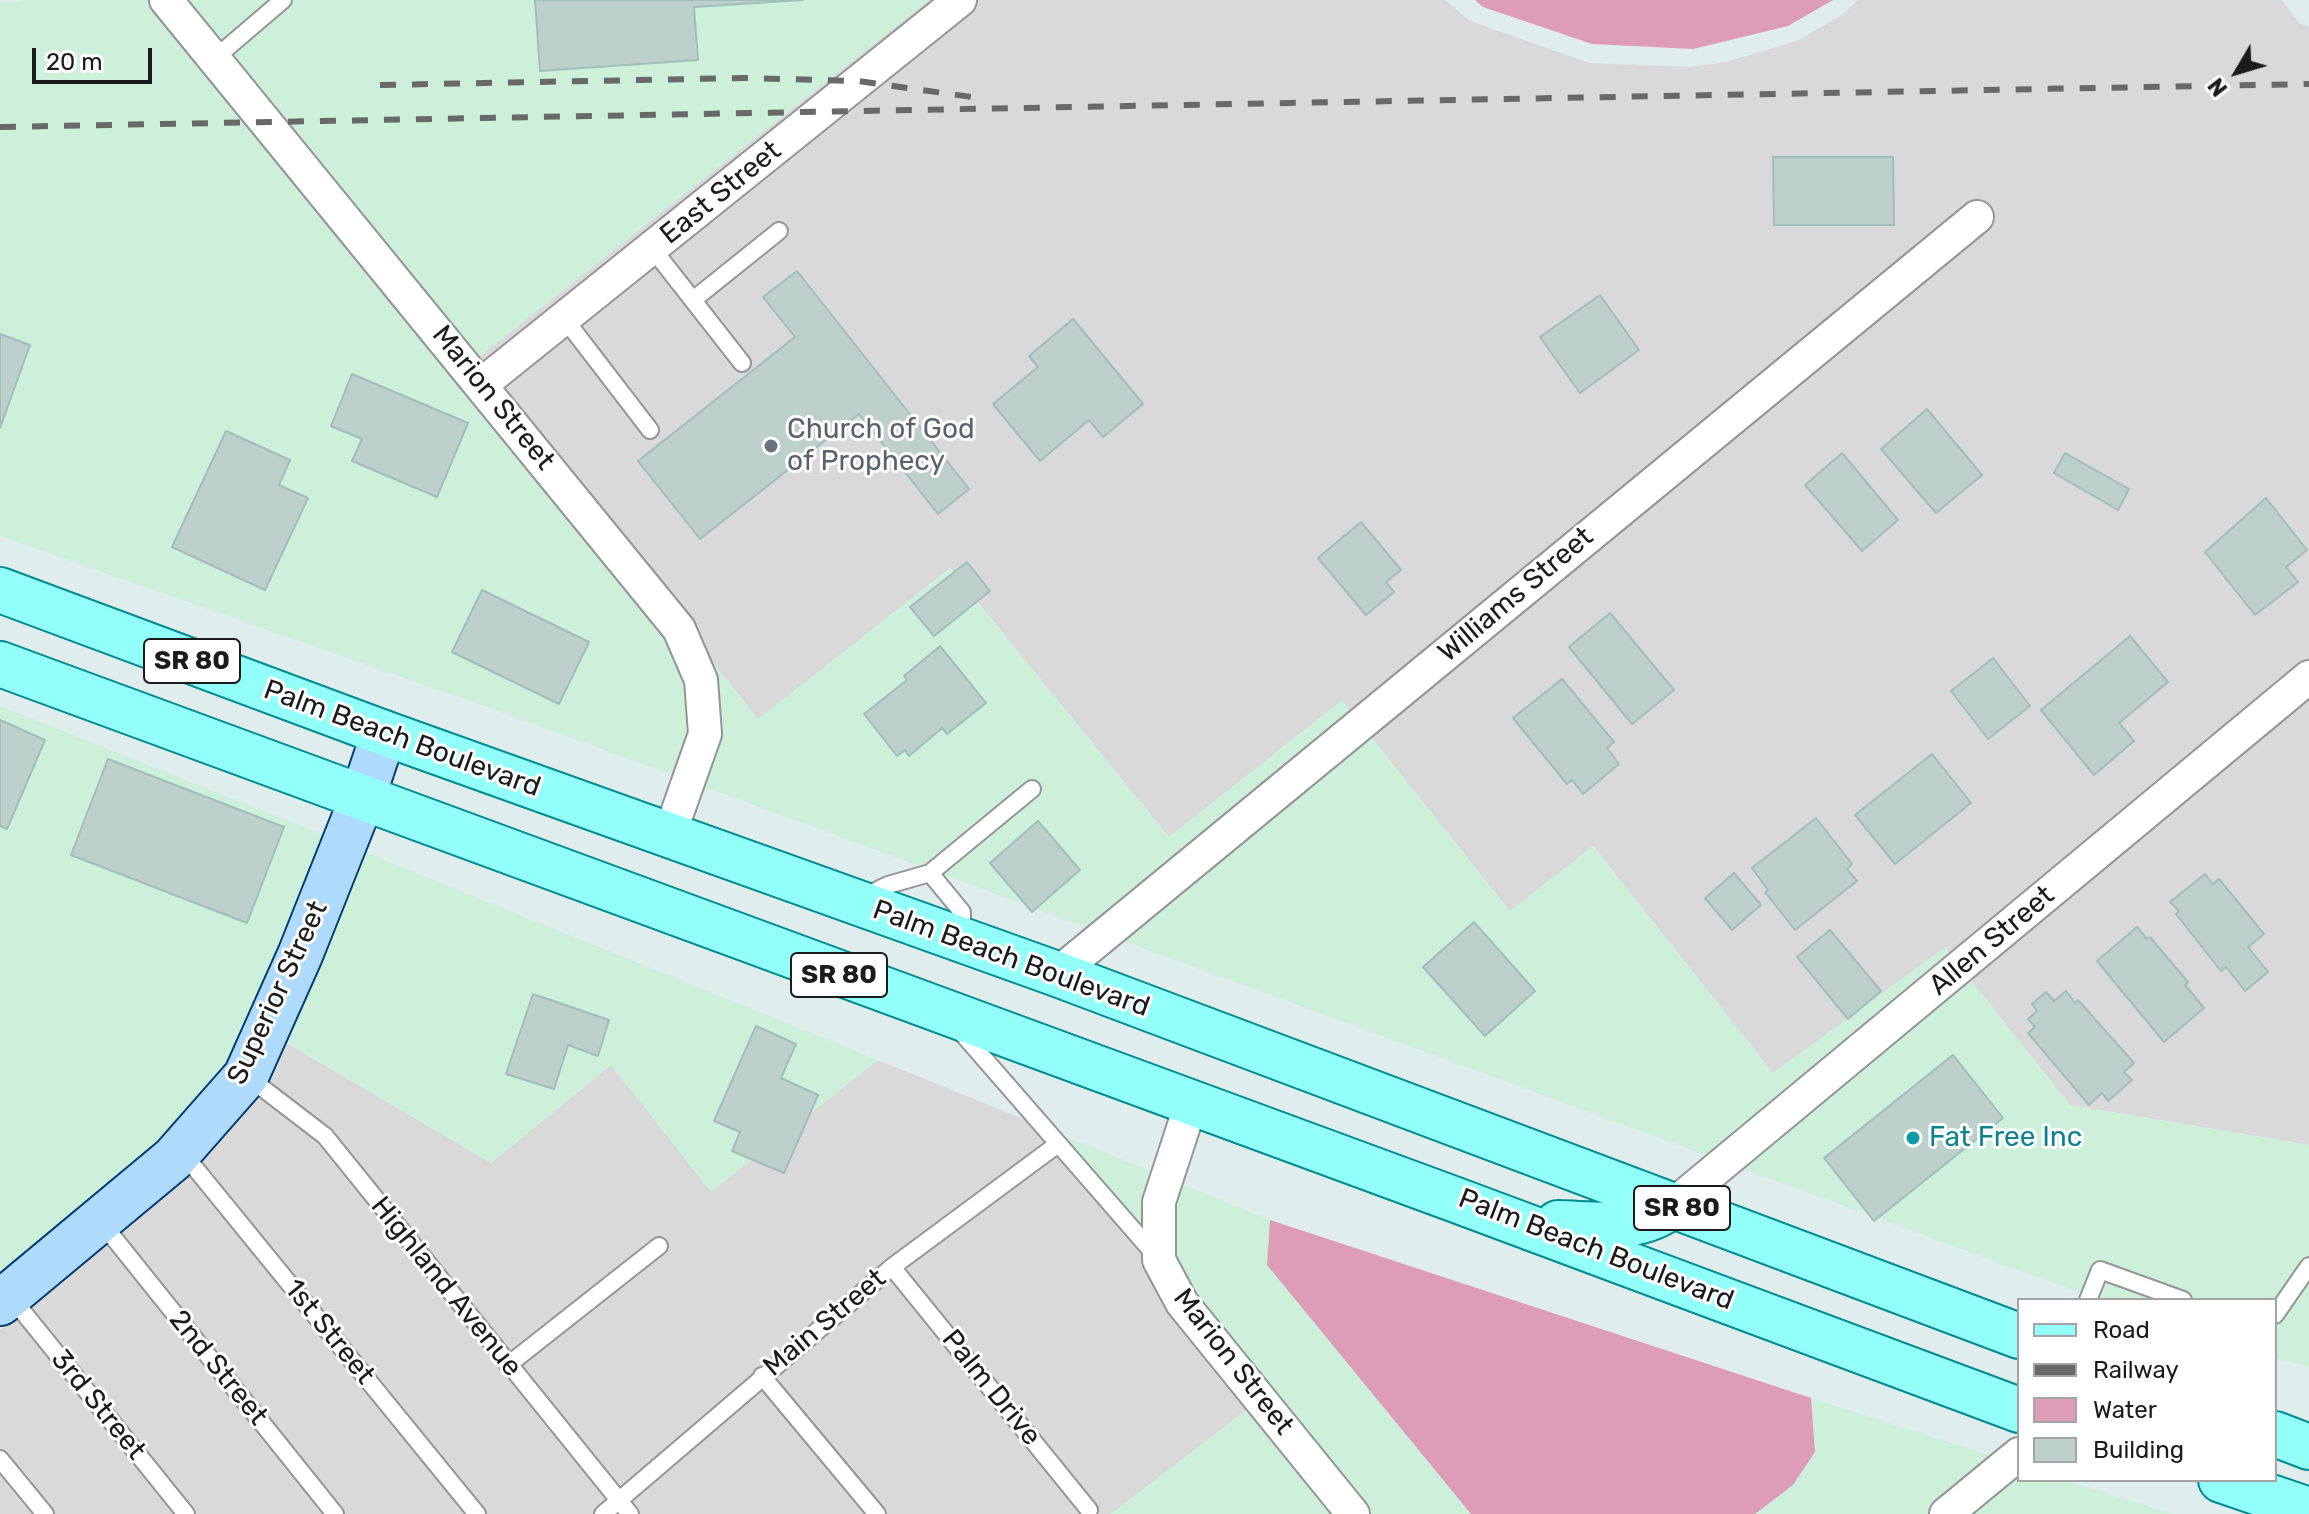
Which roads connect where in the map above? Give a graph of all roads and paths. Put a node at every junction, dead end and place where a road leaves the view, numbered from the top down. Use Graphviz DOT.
graph roads {
  1 [pos="166,0"];
  2 [pos="283,0"];
  3 [pos="960,0"];
  4 [pos="214,59"];
  5 [pos="1977,217"];
  6 [pos="779,231"];
  7 [pos="652,248"];
  8 [pos="693,300"];
  9 [pos="564,318"];
  10 [pos="742,363"];
  11 [pos="482,384"];
  12 [pos="650,430"];
  13 [pos="0,590"];
  14 [pos="0,664"];
  15 [pos="2309,677"];
  16 [pos="384,733"];
  17 [pos="1032,789"];
  18 [pos="362,799"];
  19 [pos="669,836"];
  20 [pos="930,873"];
  21 [pos="853,902"];
  22 [pos="962,941"];
  23 [pos="1057,974"];
  24 [pos="945,1014"];
  25 [pos="246,1076"];
  26 [pos="1192,1101"];
  27 [pos="1058,1144"];
  28 [pos="181,1151"];
  29 [pos="1673,1205"];
  30 [pos="101,1222"];
  31 [pos="1523,1222"];
  32 [pos="659,1246"];
  33 [pos="1159,1260"];
  34 [pos="2309,1266"];
  35 [pos="892,1267"];
  36 [pos="2089,1298"];
  37 [pos="2177,1298"];
  38 [pos="5,1299"];
  39 [pos="2277,1312"];
  40 [pos="2017,1335"];
  41 [pos="508,1365"];
  42 [pos="762,1376"];
  43 [pos="2017,1409"];
  44 [pos="2277,1435"];
  45 [pos="2309,1447"];
  46 [pos="2017,1456"];
  47 [pos="0,1459"];
  48 [pos="2227,1482"];
  49 [pos="618,1500"];
  50 [pos="1089,1510"];
  51 [pos="2309,1510"];
  52 [pos="45,1514"];
  53 [pos="186,1514"];
  54 [pos="335,1514"];
  55 [pos="477,1514"];
  56 [pos="603,1514"];
  57 [pos="630,1514"];
  58 [pos="877,1514"];
  59 [pos="1353,1514"];
  60 [pos="1946,1514"];
  1 -- 4 [label="street, Marion Street"];
  2 -- 4 [label="lane"];
  3 -- 7 [label="street, East Street"];
  4 -- 11 [label="street, Marion Street"];
  5 -- 23 [label="street, Williams Street"];
  6 -- 8 [label="lane"];
  7 -- 8 [label="lane"];
  7 -- 9 [label="street, East Street"];
  8 -- 10 [label="lane"];
  9 -- 11 [label="street, East Street"];
  9 -- 12 [label="lane"];
  11 -- 19 [label="street, Marion Street"];
  13 -- 16 [label="main road, Palm Beach Boulevard / SR 80"];
  14 -- 18 [label="main road, Palm Beach Boulevard / SR 80"];
  15 -- 29 [label="street, Allen Street"];
  16 -- 18 [label="street, Superior Street"];
  16 -- 19 [label="main road, Palm Beach Boulevard / SR 80"];
  17 -- 20 [label="lane"];
  18 -- 24 [label="main road, Palm Beach Boulevard / SR 80"];
  18 -- 25 [label="street, Superior Street"];
  19 -- 21 [label="main road, Palm Beach Boulevard / SR 80"];
  20 -- 21 [label="lane"];
  20 -- 22 [label="lane"];
  21 -- 22 [label="main road, Palm Beach Boulevard / SR 80"];
  22 -- 23 [label="main road, Palm Beach Boulevard / SR 80"];
  23 -- 29 [label="main road, Palm Beach Boulevard / SR 80"];
  24 -- 26 [label="main road, Palm Beach Boulevard / SR 80"];
  24 -- 27 [label="lane"];
  25 -- 28 [label="street, Superior Street"];
  25 -- 41 [label="lane, Highland Avenue"];
  26 -- 31 [label="main road, Palm Beach Boulevard / SR 80"];
  26 -- 33 [label="street, Marion Street"];
  27 -- 33 [label="lane"];
  27 -- 35 [label="lane, Main Street"];
  28 -- 30 [label="street, Superior Street"];
  28 -- 55 [label="lane, 1st Street"];
  29 -- 31 [label="main road"];
  29 -- 40 [label="main road, Palm Beach Boulevard / SR 80"];
  30 -- 38 [label="street, Superior Street"];
  30 -- 54 [label="lane, 2nd Street"];
  31 -- 43 [label="main road, Palm Beach Boulevard / SR 80"];
  32 -- 41 [label="lane"];
  33 -- 59 [label="street, Marion Street"];
  34 -- 39 [label="lane"];
  35 -- 42 [label="lane, Main Street"];
  35 -- 50 [label="lane, Palm Drive"];
  36 -- 37 [label="lane"];
  38 -- 53 [label="lane, 3rd Street"];
  41 -- 49 [label="lane, Highland Avenue"];
  42 -- 49 [label="lane, Main Street"];
  42 -- 58 [label="lane"];
  44 -- 45 [label="main road"];
  46 -- 60 [label="street"];
  47 -- 52 [label="lane"];
  48 -- 51 [label="main road"];
  49 -- 56 [label="lane, Main Street"];
  49 -- 57 [label="lane, Highland Avenue"];
}
